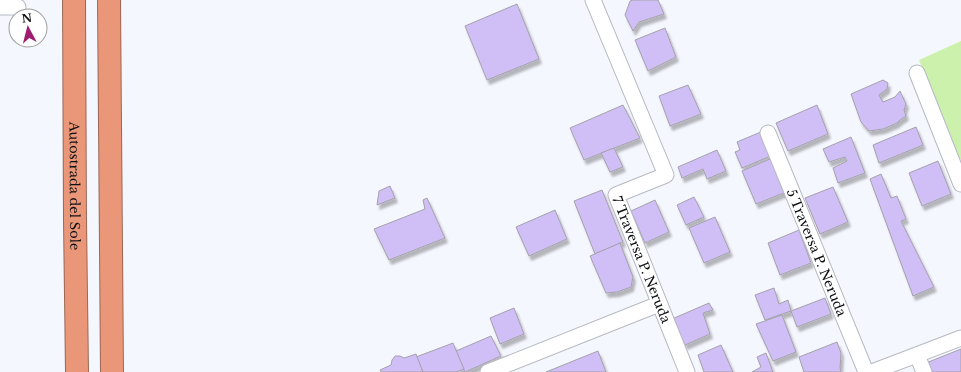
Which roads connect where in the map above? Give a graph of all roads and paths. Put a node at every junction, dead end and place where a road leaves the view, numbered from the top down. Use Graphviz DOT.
graph roads {
  1 [pos="74,0"];
  2 [pos="108,0"];
  3 [pos="592,0"];
  4 [pos="18,7"];
  5 [pos="0,8"];
  6 [pos="917,74"];
  7 [pos="768,133"];
  8 [pos="961,184"];
  9 [pos="75,220"];
  10 [pos="659,304"];
  11 [pos="961,338"];
  12 [pos="917,355"];
  13 [pos="112,371"];
  14 [pos="72,372"];
  15 [pos="78,372"];
  16 [pos="488,372"];
  17 [pos="687,372"];
  18 [pos="866,372"];
  19 [pos="872,372"];
  20 [pos="924,372"];
  1 -- 9 [label="highway, Autostrada del Sole"];
  2 -- 13 [label="highway"];
  3 -- 10 [label="street, 7 Traversa P. Neruda"];
  4 -- 5 [label="street"];
  6 -- 8 [label="street"];
  7 -- 18 [label="street, 5 Traversa P. Neruda"];
  9 -- 14 [label="highway"];
  9 -- 15 [label="highway, Autostrada del Sole"];
  10 -- 16 [label="street"];
  10 -- 17 [label="street, 7 Traversa P. Neruda"];
  11 -- 12 [label="street"];
  12 -- 19 [label="street"];
  12 -- 20 [label="street"];
}
